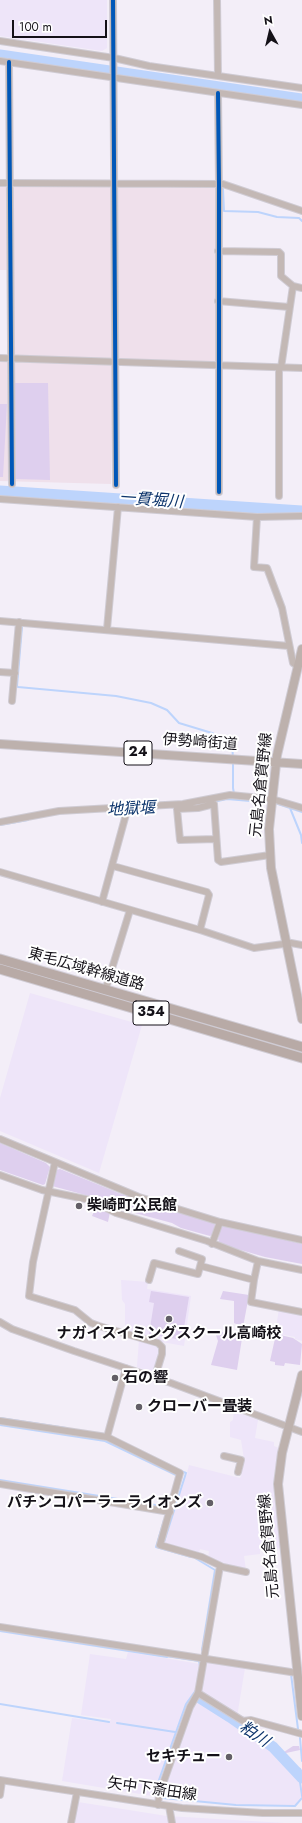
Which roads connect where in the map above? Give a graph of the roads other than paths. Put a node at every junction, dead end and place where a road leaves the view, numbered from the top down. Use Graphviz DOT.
graph roads {
  1 [pos="113,0"];
  2 [pos="217,0"];
  3 [pos="0,41"];
  4 [pos="0,61"];
  5 [pos="113,61"];
  6 [pos="9,62"];
  7 [pos="218,76"];
  8 [pos="113,77"];
  9 [pos="302,88"];
  10 [pos="218,93"];
  11 [pos="302,105"];
  12 [pos="0,183"];
  13 [pos="9,183"];
  14 [pos="114,183"];
  15 [pos="219,184"];
  16 [pos="302,211"];
  17 [pos="218,251"];
  18 [pos="293,286"];
  19 [pos="302,288"];
  20 [pos="218,301"];
  21 [pos="289,307"];
  22 [pos="0,358"];
  23 [pos="10,358"];
  24 [pos="116,362"];
  25 [pos="218,366"];
  26 [pos="280,368"];
  27 [pos="302,368"];
  28 [pos="12,484"];
  29 [pos="116,485"];
  30 [pos="219,492"];
  31 [pos="279,496"];
  32 [pos="0,500"];
  33 [pos="118,507"];
  34 [pos="302,516"];
  35 [pos="257,517"];
  36 [pos="0,621"];
  37 [pos="19,622"];
  38 [pos="107,629"];
  39 [pos="289,646"];
  40 [pos="302,649"];
  41 [pos="298,666"];
  42 [pos="0,672"];
  43 [pos="15,673"];
  44 [pos="299,678"];
  45 [pos="12,701"];
  46 [pos="0,744"];
  47 [pos="276,762"];
  48 [pos="302,764"];
  49 [pos="272,799"];
  50 [pos="206,803"];
  51 [pos="128,807"];
  52 [pos="302,808"];
  53 [pos="0,822"];
  54 [pos="216,839"];
  55 [pos="270,855"];
  56 [pos="113,866"];
  57 [pos="0,872"];
  58 [pos="102,902"];
  59 [pos="130,910"];
  60 [pos="200,930"];
  61 [pos="287,943"];
  62 [pos="302,945"];
  63 [pos="0,959"];
  64 [pos="0,969"];
  65 [pos="105,991"];
  66 [pos="302,1019"];
  67 [pos="302,1047"];
  68 [pos="302,1058"];
  69 [pos="0,1140"];
  70 [pos="54,1162"];
  71 [pos="0,1175"];
  72 [pos="48,1190"];
  73 [pos="220,1222"];
  74 [pos="302,1240"];
  75 [pos="212,1244"];
  76 [pos="179,1251"];
  77 [pos="258,1261"];
  78 [pos="201,1266"];
  79 [pos="302,1270"];
  80 [pos="149,1280"];
  81 [pos="254,1280"];
  82 [pos="302,1312"];
  83 [pos="0,1322"];
  84 [pos="126,1368"];
  85 [pos="302,1375"];
  86 [pos="155,1377"];
  87 [pos="0,1421"];
  88 [pos="288,1427"];
  89 [pos="302,1432"];
  90 [pos="107,1437"];
  91 [pos="224,1456"];
  92 [pos="238,1472"];
  93 [pos="0,1484"];
  94 [pos="170,1512"];
  95 [pos="220,1566"];
  96 [pos="246,1572"];
  97 [pos="0,1627"];
  98 [pos="204,1659"];
  99 [pos="299,1669"];
  100 [pos="198,1693"];
  101 [pos="302,1716"];
  102 [pos="302,1734"];
  103 [pos="1,1780"];
  104 [pos="76,1792"];
  105 [pos="0,1795"];
  106 [pos="158,1805"];
  107 [pos="169,1806"];
  108 [pos="302,1813"];
  109 [pos="71,1823"];
  110 [pos="172,1823"];
  1 -- 5 [label="street"];
  2 -- 7 [label="street"];
  3 -- 5 [label="street"];
  4 -- 6 [label="street"];
  5 -- 7 [label="street"];
  5 -- 8 [label="street"];
  6 -- 8 [label="street"];
  6 -- 13 [label="street"];
  7 -- 9 [label="street"];
  8 -- 10 [label="street"];
  8 -- 14 [label="street"];
  10 -- 11 [label="street"];
  10 -- 15 [label="street"];
  12 -- 13 [label="street"];
  13 -- 14 [label="street"];
  13 -- 23 [label="street"];
  14 -- 15 [label="street"];
  14 -- 24 [label="street"];
  15 -- 16 [label="street"];
  15 -- 17 [label="street"];
  17 -- 18 [label="street"];
  17 -- 20 [label="street"];
  18 -- 19 [label="street"];
  18 -- 21 [label="street"];
  20 -- 21 [label="street"];
  20 -- 25 [label="street"];
  21 -- 26 [label="street"];
  22 -- 23 [label="street"];
  23 -- 24 [label="street"];
  23 -- 28 [label="street"];
  24 -- 25 [label="street"];
  24 -- 29 [label="street"];
  25 -- 26 [label="street"];
  25 -- 30 [label="street"];
  26 -- 27 [label="street"];
  26 -- 31 [label="street"];
  32 -- 33 [label="street"];
  33 -- 35 [label="street"];
  33 -- 38 [label="street"];
  34 -- 35 [label="street"];
  35 -- 39 [label="street"];
  36 -- 37 [label="street"];
  37 -- 38 [label="street"];
  37 -- 43 [label="street"];
  38 -- 39 [label="street"];
  39 -- 41 [label="street"];
  40 -- 41 [label="main road, 元島名倉賀野線"];
  41 -- 44 [label="main road, 元島名倉賀野線"];
  42 -- 43 [label="street"];
  43 -- 45 [label="street"];
  44 -- 47 [label="main road, 元島名倉賀野線"];
  46 -- 47 [label="main road, 伊勢崎街道 / 24"];
  47 -- 48 [label="main road, 伊勢崎街道 / 24"];
  47 -- 49 [label="main road, 元島名倉賀野線"];
  49 -- 50 [label="street"];
  49 -- 52 [label="street"];
  49 -- 55 [label="main road, 元島名倉賀野線"];
  50 -- 51 [label="street"];
  50 -- 54 [label="street"];
  50 -- 54 [label="street"];
  51 -- 53 [label="street"];
  51 -- 56 [label="street"];
  54 -- 55 [label="street"];
  55 -- 61 [label="main road, 元島名倉賀野線"];
  56 -- 58 [label="street"];
  56 -- 60 [label="street"];
  57 -- 58 [label="street"];
  58 -- 59 [label="street"];
  59 -- 60 [label="street"];
  59 -- 65 [label="street"];
  60 -- 61 [label="street"];
  61 -- 62 [label="street"];
  61 -- 66 [label="main road, 元島名倉賀野線"];
  63 -- 65 [label="highway, 東毛広域幹線道路 / 354"];
  64 -- 68 [label="highway, 東毛広域幹線道路 / 354"];
  65 -- 67 [label="highway, 東毛広域幹線道路 / 354"];
  69 -- 70 [label="street"];
  70 -- 72 [label="street"];
  70 -- 73 [label="street"];
  71 -- 72 [label="street"];
  72 -- 75 [label="street"];
  72 -- 86 [label="street"];
  73 -- 74 [label="street"];
  73 -- 75 [label="street"];
  75 -- 77 [label="street"];
  76 -- 78 [label="street"];
  77 -- 79 [label="street"];
  77 -- 81 [label="street"];
  78 -- 80 [label="street"];
  78 -- 81 [label="street"];
  81 -- 82 [label="street"];
  83 -- 84 [label="street"];
  84 -- 86 [label="street"];
  84 -- 90 [label="street"];
  85 -- 88 [label="main road, 元島名倉賀野線"];
  86 -- 88 [label="street"];
  87 -- 90 [label="street"];
  88 -- 89 [label="street"];
  88 -- 99 [label="main road, 元島名倉賀野線"];
  90 -- 94 [label="street"];
  91 -- 92 [label="street"];
  93 -- 94 [label="street"];
  94 -- 95 [label="street"];
  95 -- 96 [label="street"];
  95 -- 98 [label="street"];
  97 -- 98 [label="street"];
  98 -- 99 [label="street"];
  98 -- 100 [label="street"];
  99 -- 101 [label="main road, 元島名倉賀野線"];
  100 -- 102 [label="street"];
  100 -- 106 [label="street"];
  103 -- 104 [label="street, 矢中下斎田線"];
  103 -- 105 [label="street"];
  104 -- 106 [label="street, 矢中下斎田線"];
  104 -- 109 [label="street"];
  106 -- 107 [label="street, 矢中下斎田線"];
  107 -- 108 [label="street, 矢中下斎田線"];
  107 -- 110 [label="street"];
}
